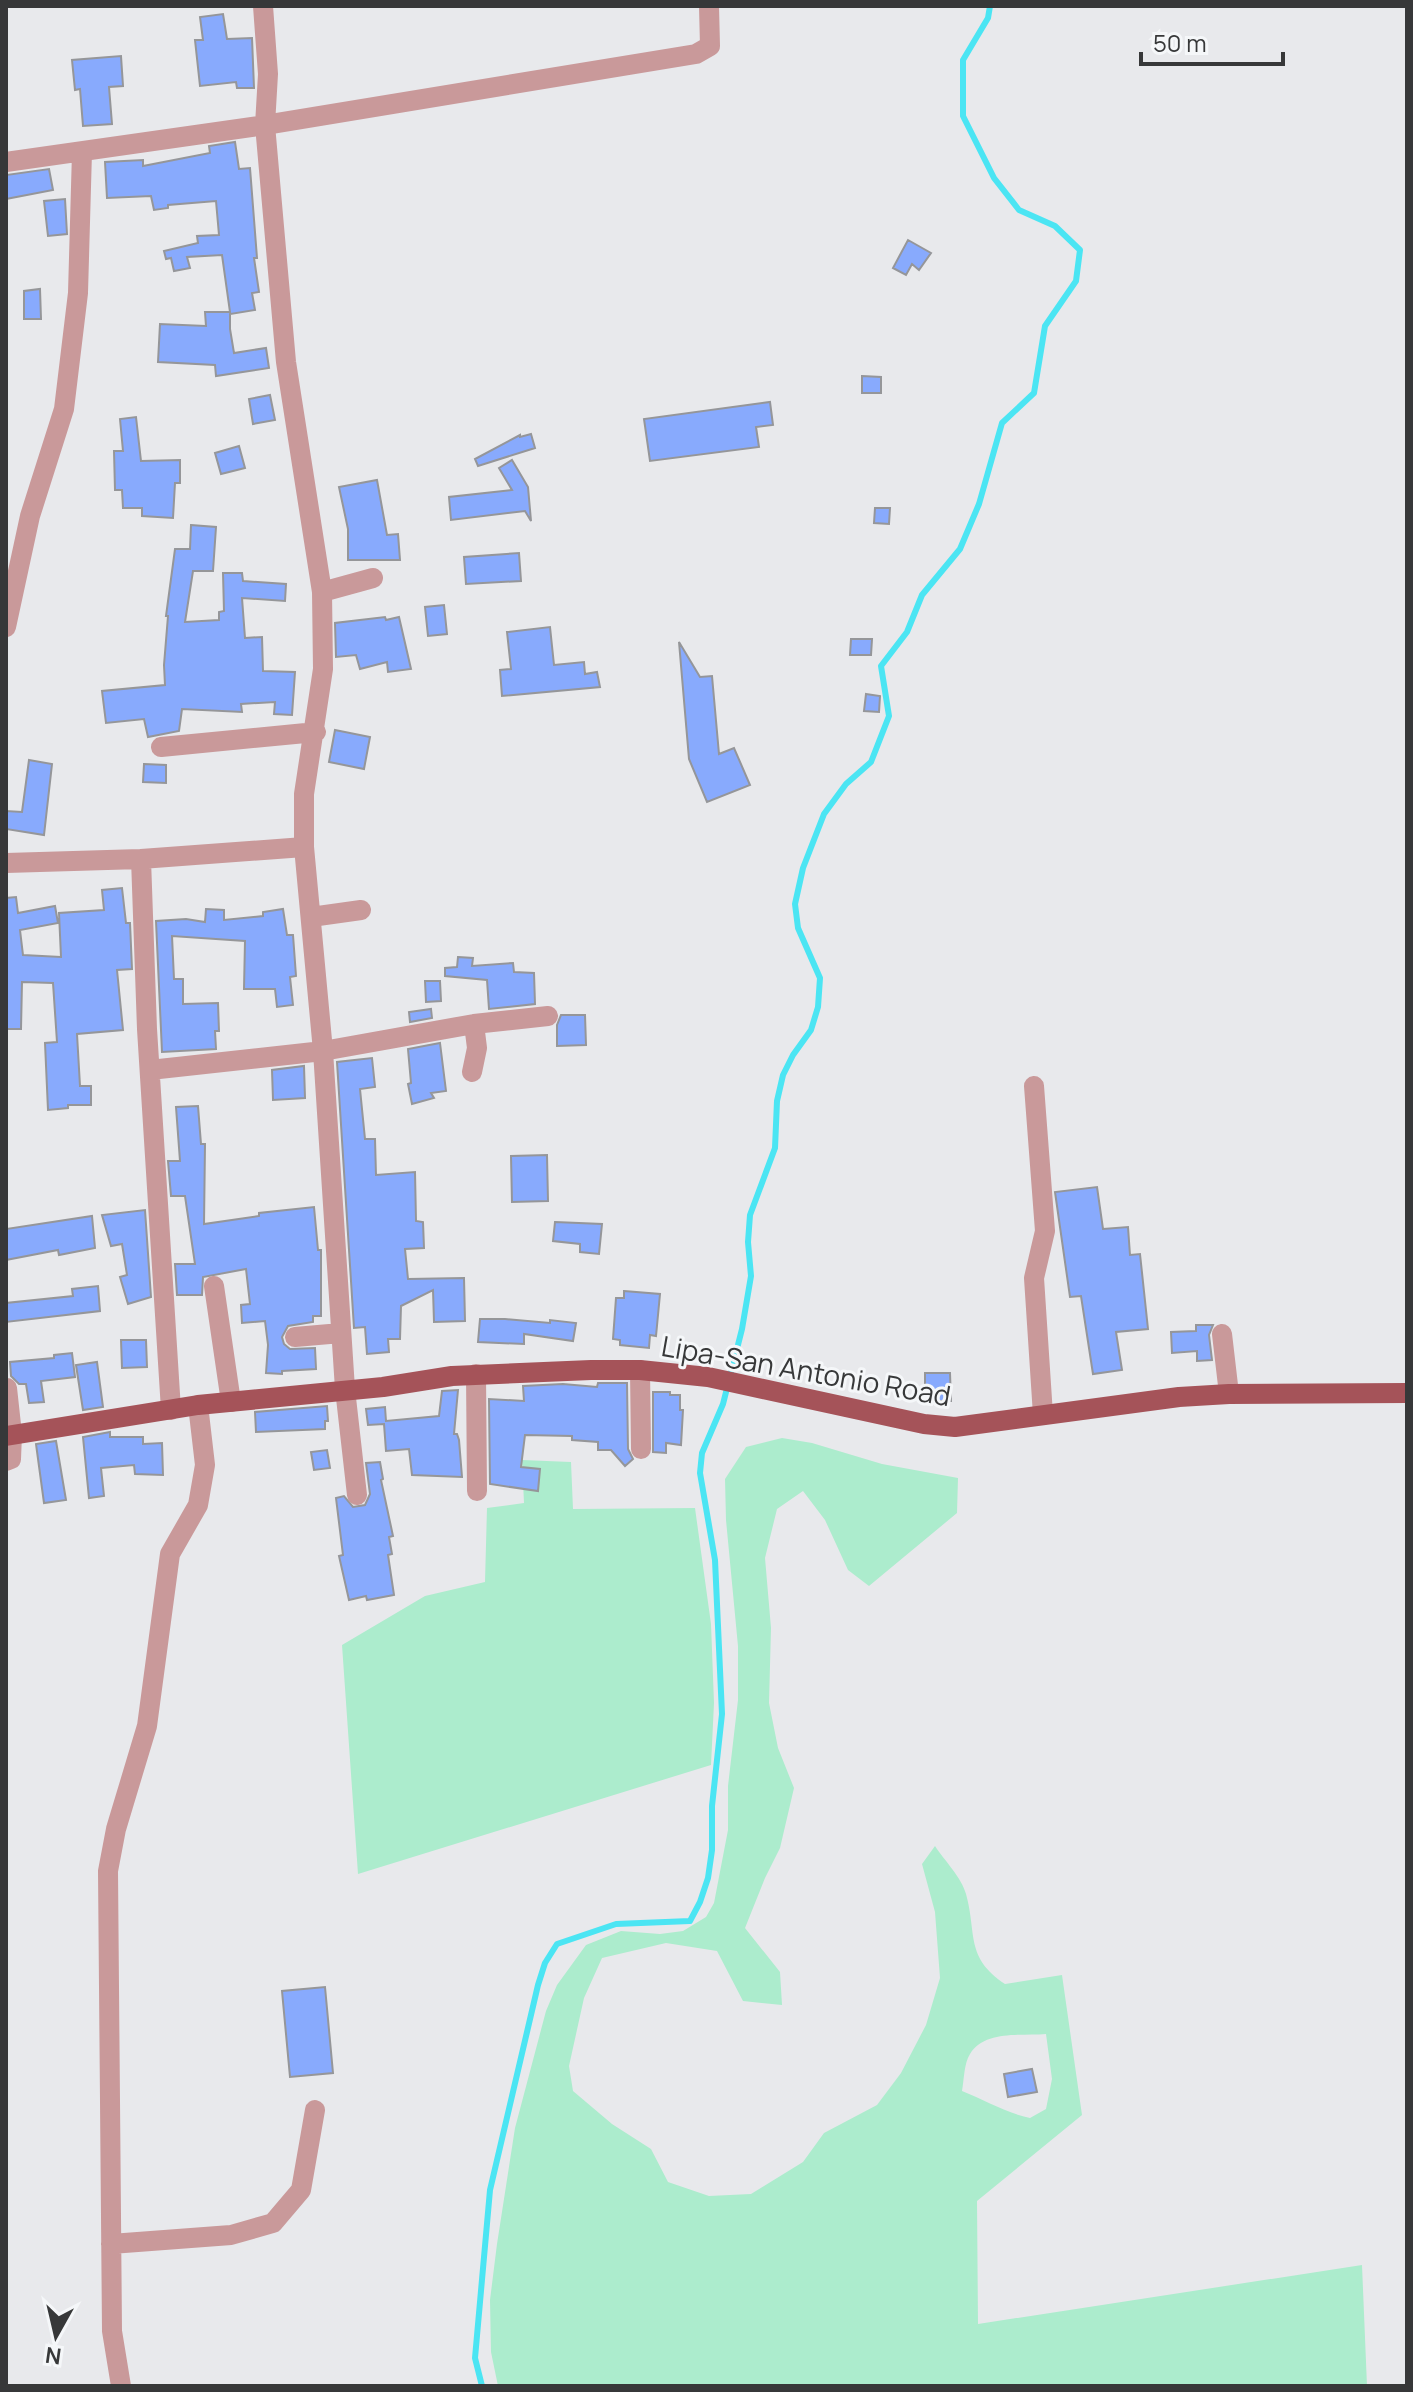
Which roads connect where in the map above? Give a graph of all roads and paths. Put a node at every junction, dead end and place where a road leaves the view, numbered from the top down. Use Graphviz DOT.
graph roads {
  1 [pos="263,6"];
  2 [pos="709,6"];
  3 [pos="265,125"];
  4 [pos="82,152"];
  5 [pos="6,162"];
  6 [pos="373,578"];
  7 [pos="322,592"];
  8 [pos="6,627"];
  9 [pos="316,732"];
  10 [pos="161,747"];
  11 [pos="304,847"];
  12 [pos="141,859"];
  13 [pos="6,863"];
  14 [pos="361,910"];
  15 [pos="311,917"];
  16 [pos="548,1016"];
  17 [pos="474,1024"];
  18 [pos="323,1051"];
  19 [pos="150,1070"];
  20 [pos="472,1072"];
  21 [pos="1034,1086"];
  22 [pos="214,1286"];
  23 [pos="341,1333"];
  24 [pos="1222,1334"];
  25 [pos="295,1337"];
  26 [pos="640,1370"];
  27 [pos="476,1374"];
  28 [pos="7,1388"];
  29 [pos="345,1389"];
  30 [pos="1407,1393"];
  31 [pos="1229,1394"];
  32 [pos="231,1402"];
  33 [pos="198,1405"];
  34 [pos="171,1410"];
  35 [pos="1043,1415"];
  36 [pos="9,1435"];
  37 [pos="641,1449"];
  38 [pos="6,1461"];
  39 [pos="477,1491"];
  40 [pos="357,1495"];
  41 [pos="315,2110"];
  42 [pos="111,2244"];
  43 [pos="121,2386"];
  1 -- 3 [label="street"];
  2 -- 3 [label="street"];
  3 -- 4 [label="street"];
  3 -- 7 [label="street"];
  4 -- 5 [label="street"];
  4 -- 8 [label="street"];
  6 -- 7 [label="street"];
  7 -- 9 [label="street"];
  9 -- 10 [label="street"];
  9 -- 11 [label="street"];
  11 -- 12 [label="street"];
  11 -- 15 [label="street"];
  12 -- 13 [label="street"];
  12 -- 19 [label="street"];
  14 -- 15 [label="street"];
  15 -- 18 [label="street"];
  16 -- 17 [label="street"];
  17 -- 18 [label="street"];
  17 -- 20 [label="street"];
  18 -- 19 [label="street"];
  18 -- 23 [label="street"];
  19 -- 34 [label="street"];
  21 -- 35 [label="street"];
  22 -- 32 [label="street"];
  23 -- 25 [label="street"];
  23 -- 29 [label="street"];
  24 -- 31 [label="street"];
  26 -- 27 [label="main road, Lipa-San Antonio Road"];
  26 -- 35 [label="main road, Lipa-San Antonio Road"];
  26 -- 37 [label="street"];
  27 -- 29 [label="main road, Lipa-San Antonio Road"];
  27 -- 39 [label="street"];
  28 -- 36 [label="street"];
  29 -- 32 [label="main road, Lipa-San Antonio Road"];
  29 -- 40 [label="street"];
  30 -- 31 [label="main road, Lipa-San Antonio Road"];
  31 -- 35 [label="main road, Lipa-San Antonio Road"];
  32 -- 33 [label="main road, Lipa-San Antonio Road"];
  33 -- 34 [label="main road, Lipa-San Antonio Road"];
  33 -- 42 [label="street"];
  34 -- 36 [label="main road, Lipa-San Antonio Road"];
  36 -- 38 [label="street"];
  41 -- 42 [label="street"];
  42 -- 43 [label="street"];
}
